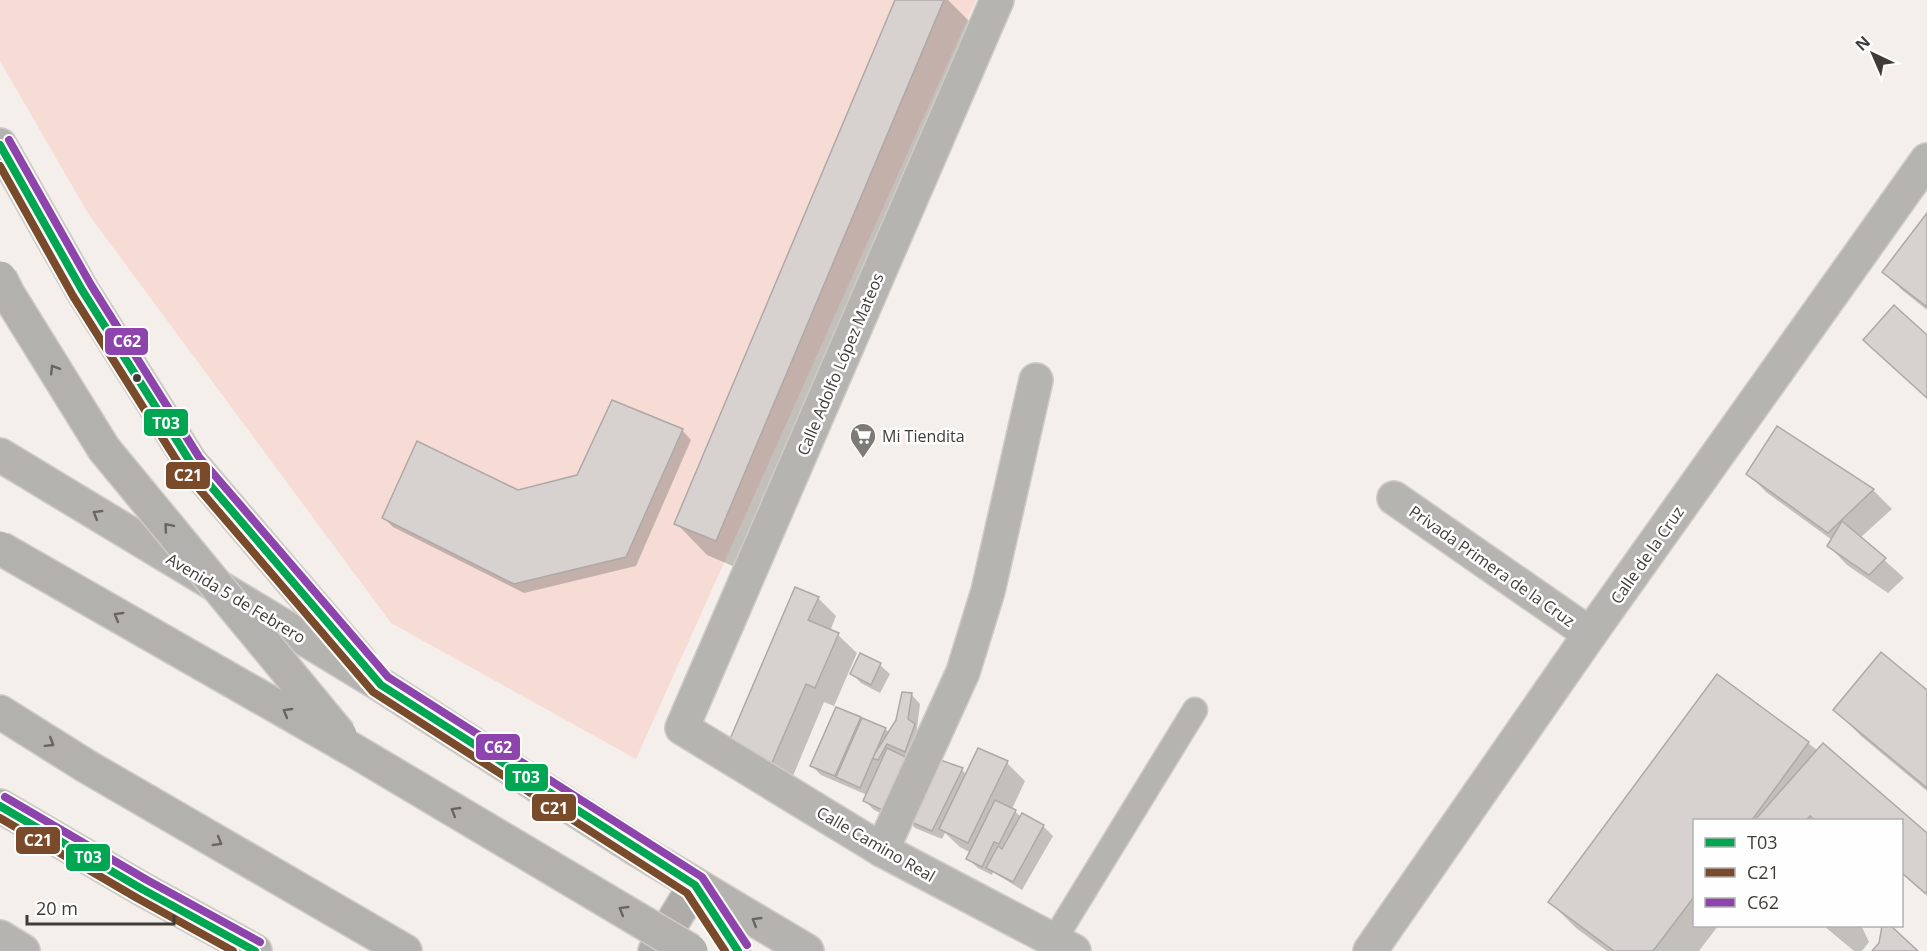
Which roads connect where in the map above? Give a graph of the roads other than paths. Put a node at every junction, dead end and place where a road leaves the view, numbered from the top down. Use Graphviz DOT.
graph roads {
  1 [pos="997,0"];
  2 [pos="0,145"];
  3 [pos="1927,160"];
  4 [pos="0,278"];
  5 [pos="1036,380"];
  6 [pos="0,455"];
  7 [pos="1394,498"];
  8 [pos="0,548"];
  9 [pos="1590,634"];
  10 [pos="381,685"];
  11 [pos="1195,710"];
  12 [pos="0,712"];
  13 [pos="682,728"];
  14 [pos="353,750"];
  15 [pos="0,806"];
  16 [pos="882,850"];
  17 [pos="695,885"];
  18 [pos="0,937"];
  19 [pos="1064,946"];
  20 [pos="23,951"];
  21 [pos="255,951"];
  22 [pos="405,951"];
  23 [pos="655,951"];
  24 [pos="692,951"];
  25 [pos="738,951"];
  26 [pos="807,951"];
  27 [pos="1370,951"];
  1 -- 13 [label="street, Calle Adolfo López Mateos"];
  2 -- 10 [label="main road"];
  3 -- 9 [label="street, Calle de la Cruz"];
  14 -- 4 [label="highway, one-way, bridge"];
  5 -- 16 [label="street"];
  10 -- 6 [label="main road, Avenida 5 de Febrero, one-way"];
  7 -- 9 [label="street, Privada Primera de la Cruz"];
  14 -- 8 [label="highway, one-way, bridge"];
  9 -- 27 [label="street, Calle de la Cruz"];
  10 -- 17 [label="main road, Avenida 5 de Febrero"];
  11 -- 19 [label="lane"];
  12 -- 22 [label="highway, one-way"];
  13 -- 16 [label="street, Calle Camino Real"];
  24 -- 14 [label="highway, one-way, bridge"];
  15 -- 21 [label="main road"];
  16 -- 19 [label="street, Calle Camino Real"];
  17 -- 23 [label="main road"];
  17 -- 25 [label="lane"];
  26 -- 17 [label="main road, Avenida 5 de Febrero, one-way"];
  18 -- 20 [label="street"];
}
